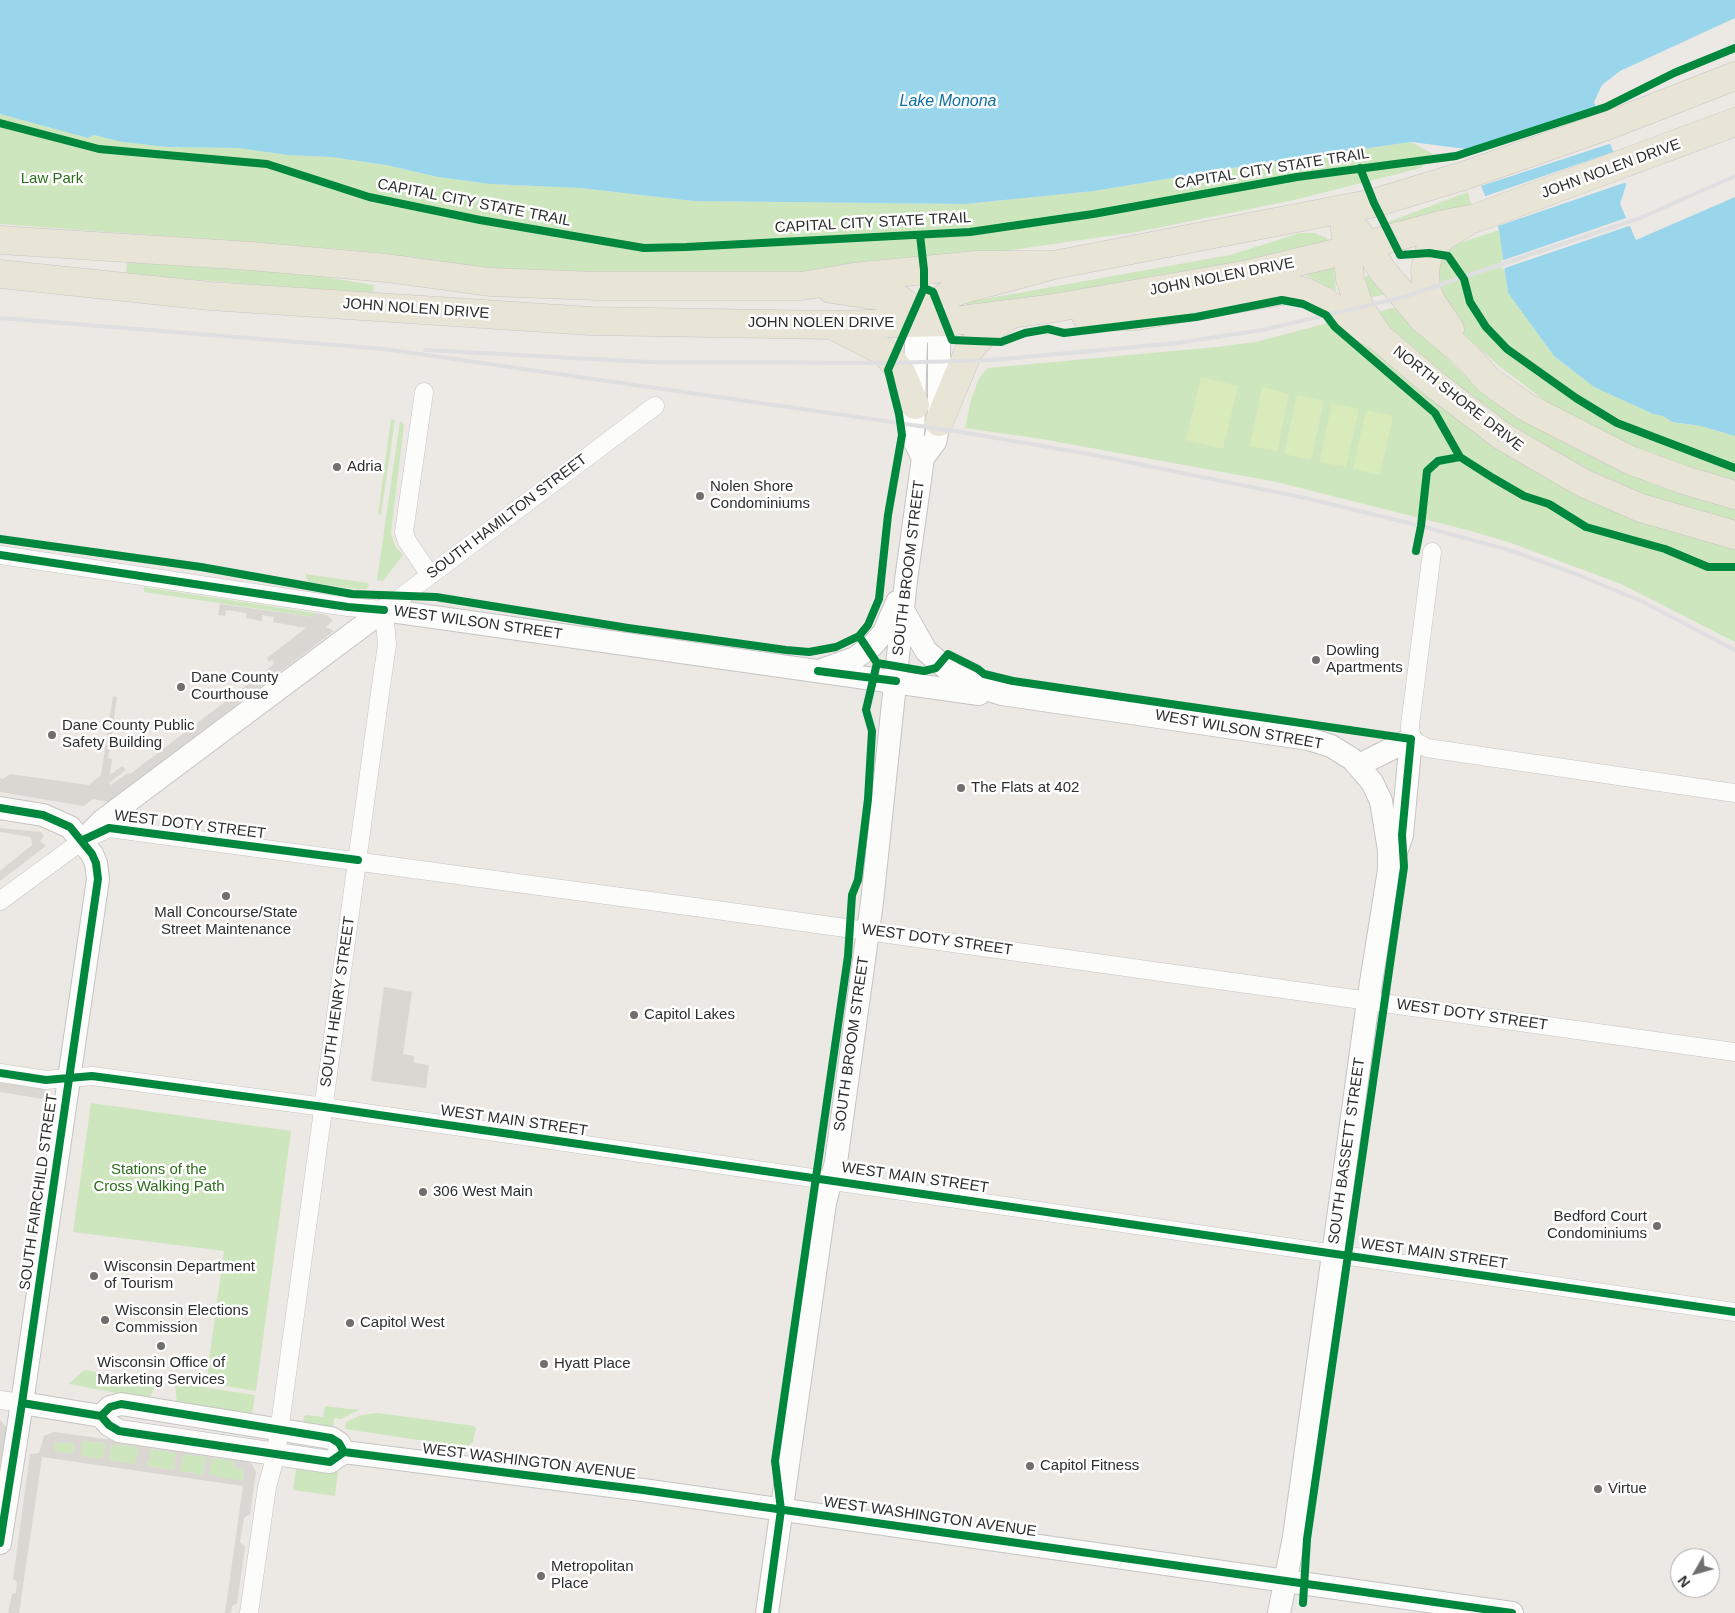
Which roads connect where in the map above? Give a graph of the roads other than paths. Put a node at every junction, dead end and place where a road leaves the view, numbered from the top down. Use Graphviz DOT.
graph roads {
  1 [pos="1735,76"];
  2 [pos="1735,122"];
  3 [pos="1343,211"];
  4 [pos="1476,218"];
  5 [pos="0,240"];
  6 [pos="1357,247"];
  7 [pos="1054,264"];
  8 [pos="0,274"];
  9 [pos="802,286"];
  10 [pos="1048,309"];
  11 [pos="1012,314"];
  12 [pos="925,322"];
  13 [pos="832,325"];
  14 [pos="1379,337"];
  15 [pos="1467,356"];
  16 [pos="424,392"];
  17 [pos="914,404"];
  18 [pos="655,406"];
  19 [pos="939,422"];
  20 [pos="923,458"];
  21 [pos="1735,495"];
  22 [pos="1735,535"];
  23 [pos="1432,552"];
  24 [pos="0,555"];
  25 [pos="430,575"];
  26 [pos="906,580"];
  27 [pos="384,610"];
  28 [pos="903,610"];
  29 [pos="818,671"];
  30 [pos="896,681"];
  31 [pos="1002,694"];
  32 [pos="1411,739"];
  33 [pos="1360,765"];
  34 [pos="1735,793"];
  35 [pos="0,808"];
  36 [pos="83,840"];
  37 [pos="358,860"];
  38 [pos="1389,870"];
  39 [pos="0,901"];
  40 [pos="867,931"];
  41 [pos="1368,1001"];
  42 [pos="1735,1052"];
  43 [pos="0,1073"];
  44 [pos="69,1077"];
  45 [pos="324,1107"];
  46 [pos="830,1180"];
  47 [pos="1333,1253"];
  48 [pos="1735,1312"];
  49 [pos="0,1400"];
  50 [pos="22,1403"];
  51 [pos="101,1416"];
  52 [pos="279,1430"];
  53 [pos="344,1452"];
  54 [pos="276,1454"];
  55 [pos="782,1510"];
  56 [pos="0,1543"];
  57 [pos="1287,1581"];
  58 [pos="248,1613"];
  59 [pos="767,1613"];
  60 [pos="1279,1613"];
  61 [pos="1512,1613"];
  1 -- 3 [label="main road"];
  2 -- 4 [label="main road, JOHN NOLEN DRIVE"];
  3 -- 6 [label="main road, NORTH SHORE DRIVE"];
  3 -- 7 [label="main road"];
  4 -- 6 [label="main road, JOHN NOLEN DRIVE"];
  4 -- 15 [label="main road"];
  5 -- 9 [label="main road"];
  6 -- 10 [label="main road, JOHN NOLEN DRIVE"];
  6 -- 14 [label="main road, NORTH SHORE DRIVE"];
  6 -- 15 [label="main road, NORTH SHORE DRIVE"];
  7 -- 9 [label="main road"];
  7 -- 12 [label="main road"];
  8 -- 13 [label="main road, JOHN NOLEN DRIVE"];
  9 -- 12 [label="main road"];
  10 -- 11 [label="main road, JOHN NOLEN DRIVE"];
  10 -- 14 [label="main road"];
  11 -- 12 [label="main road, JOHN NOLEN DRIVE"];
  11 -- 19 [label="main road"];
  12 -- 13 [label="main road, JOHN NOLEN DRIVE"];
  12 -- 17 [label="street"];
  12 -- 19 [label="street, SOUTH BROOM STREET"];
  13 -- 17 [label="main road"];
  14 -- 22 [label="main road, NORTH SHORE DRIVE"];
  15 -- 21 [label="main road, NORTH SHORE DRIVE"];
  16 -- 25 [label="street"];
  17 -- 20 [label="street"];
  18 -- 25 [label="street, SOUTH HAMILTON STREET"];
  19 -- 20 [label="street, SOUTH BROOM STREET"];
  20 -- 26 [label="street, SOUTH BROOM STREET"];
  23 -- 32 [label="street"];
  24 -- 27 [label="street, WEST WILSON STREET"];
  25 -- 27 [label="street, SOUTH HAMILTON STREET"];
  26 -- 28 [label="street, SOUTH BROOM STREET"];
  26 -- 29 [label="street"];
  27 -- 29 [label="street, WEST WILSON STREET"];
  27 -- 36 [label="street, SOUTH HAMILTON STREET"];
  27 -- 37 [label="street, SOUTH HENRY STREET"];
  28 -- 30 [label="street, SOUTH BROOM STREET"];
  28 -- 31 [label="street"];
  29 -- 30 [label="street, WEST WILSON STREET"];
  30 -- 31 [label="street, WEST WILSON STREET"];
  30 -- 40 [label="street, SOUTH BROOM STREET"];
  31 -- 33 [label="street, WEST WILSON STREET"];
  32 -- 33 [label="street"];
  32 -- 34 [label="street"];
  32 -- 38 [label="street"];
  33 -- 38 [label="street, WEST WILSON STREET"];
  35 -- 36 [label="street"];
  36 -- 37 [label="street, WEST DOTY STREET"];
  36 -- 39 [label="street, SOUTH HAMILTON STREET"];
  36 -- 44 [label="street, SOUTH FAIRCHILD STREET"];
  37 -- 40 [label="street, WEST DOTY STREET"];
  37 -- 45 [label="street, SOUTH HENRY STREET"];
  38 -- 41 [label="street, SOUTH BASSETT STREET"];
  40 -- 41 [label="street, WEST DOTY STREET"];
  40 -- 46 [label="street, SOUTH BROOM STREET"];
  41 -- 42 [label="street, WEST DOTY STREET"];
  41 -- 47 [label="street, SOUTH BASSETT STREET"];
  43 -- 44 [label="street, WEST MAIN STREET"];
  44 -- 45 [label="street, WEST MAIN STREET"];
  44 -- 50 [label="street, SOUTH FAIRCHILD STREET"];
  45 -- 46 [label="street, WEST MAIN STREET"];
  45 -- 52 [label="street, SOUTH HENRY STREET"];
  46 -- 47 [label="street, WEST MAIN STREET"];
  46 -- 55 [label="street, SOUTH BROOM STREET"];
  47 -- 48 [label="street, WEST MAIN STREET"];
  47 -- 57 [label="street, SOUTH BASSETT STREET"];
  49 -- 50 [label="street, WEST WASHINGTON AVENUE"];
  50 -- 51 [label="street, WEST WASHINGTON AVENUE"];
  50 -- 56 [label="street, SOUTH FAIRCHILD STREET"];
  51 -- 52 [label="street"];
  51 -- 54 [label="street, WEST WASHINGTON AVENUE"];
  52 -- 53 [label="street"];
  52 -- 54 [label="street, SOUTH HENRY STREET"];
  53 -- 54 [label="street, WEST WASHINGTON AVENUE"];
  53 -- 55 [label="street, WEST WASHINGTON AVENUE"];
  54 -- 58 [label="street, SOUTH HENRY STREET"];
  55 -- 57 [label="street, WEST WASHINGTON AVENUE"];
  55 -- 59 [label="street, SOUTH BROOM STREET"];
  57 -- 60 [label="street, SOUTH BASSETT STREET"];
  57 -- 61 [label="street, WEST WASHINGTON AVENUE"];
}
